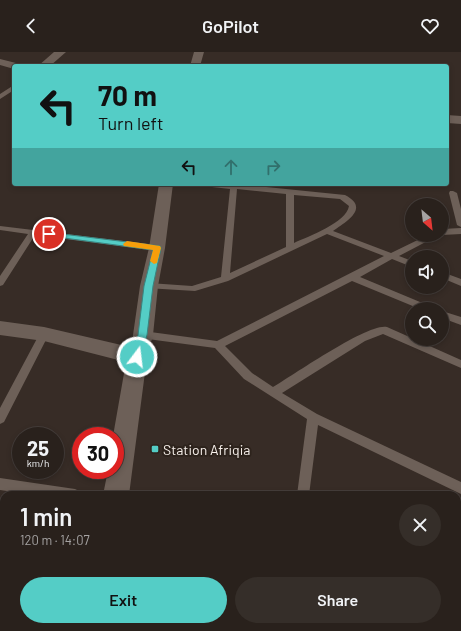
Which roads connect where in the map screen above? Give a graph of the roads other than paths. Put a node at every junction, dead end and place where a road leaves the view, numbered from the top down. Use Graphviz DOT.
graph roads {
  1 [pos="61,52"];
  2 [pos="199,52"];
  3 [pos="0,62"];
  4 [pos="46,64"];
  5 [pos="196,64"];
  6 [pos="12,65"];
  7 [pos="12,88"];
  8 [pos="0,97"];
  9 [pos="449,119"];
  10 [pos="461,120"];
  11 [pos="166,186"];
  12 [pos="234,186"];
  13 [pos="241,186"];
  14 [pos="453,192"];
  15 [pos="290,193"];
  16 [pos="461,225"];
  17 [pos="0,228"];
  18 [pos="461,230"];
  19 [pos="327,231"];
  20 [pos="449,231"];
  21 [pos="33,232"];
  22 [pos="420,242"];
  23 [pos="157,248"];
  24 [pos="290,248"];
  25 [pos="391,256"];
  26 [pos="405,261"];
  27 [pos="352,278"];
  28 [pos="449,278"];
  29 [pos="226,279"];
  30 [pos="0,283"];
  31 [pos="461,283"];
  32 [pos="148,286"];
  33 [pos="412,302"];
  34 [pos="449,317"];
  35 [pos="461,321"];
  36 [pos="0,328"];
  37 [pos="44,334"];
  38 [pos="143,335"];
  39 [pos="218,345"];
  40 [pos="137,357"];
  41 [pos="461,364"];
  42 [pos="273,393"];
  43 [pos="313,418"];
  44 [pos="0,419"];
  45 [pos="0,484"];
  46 [pos="461,488"];
  47 [pos="48,491"];
  48 [pos="117,491"];
  49 [pos="304,491"];
  1 -- 4 [label="street"];
  2 -- 5 [label="street"];
  3 -- 6 [label="street"];
  7 -- 8 [label="lane"];
  9 -- 10 [label="street"];
  11 -- 23 [label="street"];
  12 -- 29 [label="lane"];
  13 -- 15 [label="lane"];
  14 -- 16 [label="lane"];
  15 -- 19 [label="lane"];
  15 -- 24 [label="lane"];
  17 -- 21 [label="lane"];
  18 -- 20 [label="lane"];
  19 -- 24 [label="lane"];
  19 -- 25 [label="lane"];
  21 -- 23 [label="lane"];
  21 -- 30 [label="lane"];
  22 -- 25 [label="lane"];
  23 -- 32 [label="street"];
  24 -- 29 [label="lane"];
  25 -- 26 [label="lane"];
  25 -- 27 [label="lane"];
  27 -- 33 [label="lane"];
  27 -- 39 [label="lane"];
  28 -- 31 [label="lane"];
  29 -- 32 [label="lane"];
  32 -- 38 [label="street"];
  34 -- 35 [label="lane"];
  36 -- 37 [label="street"];
  37 -- 40 [label="street"];
  37 -- 44 [label="lane"];
  38 -- 39 [label="lane"];
  38 -- 40 [label="street"];
  39 -- 42 [label="lane"];
  40 -- 48 [label="street"];
  41 -- 42 [label="lane"];
  42 -- 43 [label="lane"];
  43 -- 46 [label="lane"];
  43 -- 49 [label="lane"];
  45 -- 47 [label="lane"];
}
